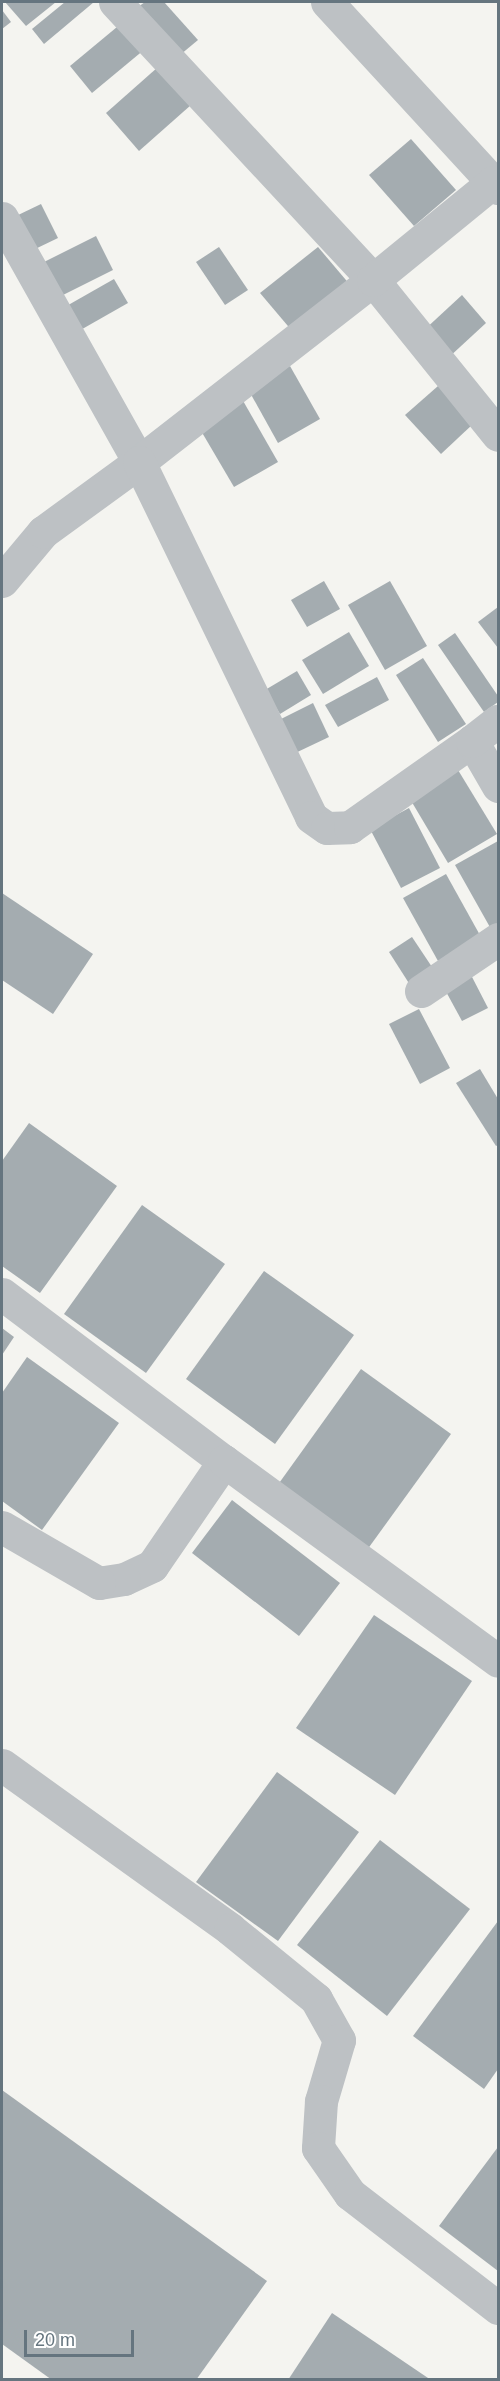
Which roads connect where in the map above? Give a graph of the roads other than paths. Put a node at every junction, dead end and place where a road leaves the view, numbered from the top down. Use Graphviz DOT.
graph roads {
  1 [pos="115,2"];
  2 [pos="327,2"];
  3 [pos="496,185"];
  4 [pos="2,218"];
  5 [pos="373,280"];
  6 [pos="498,435"];
  7 [pos="139,462"];
  8 [pos="2,581"];
  9 [pos="498,721"];
  10 [pos="472,741"];
  11 [pos="498,786"];
  12 [pos="498,939"];
  13 [pos="422,991"];
  14 [pos="2,1294"];
  15 [pos="224,1461"];
  16 [pos="2,1527"];
  17 [pos="498,1661"];
  18 [pos="2,1765"];
  19 [pos="498,2308"];
  1 -- 5 [label="street"];
  2 -- 3 [label="street"];
  3 -- 5 [label="street"];
  4 -- 7 [label="street"];
  5 -- 6 [label="street"];
  5 -- 7 [label="street"];
  7 -- 8 [label="street"];
  7 -- 10 [label="street"];
  9 -- 10 [label="street"];
  10 -- 11 [label="street"];
  12 -- 13 [label="street"];
  14 -- 15 [label="street"];
  15 -- 16 [label="street"];
  15 -- 17 [label="street"];
  18 -- 19 [label="street"];
}
